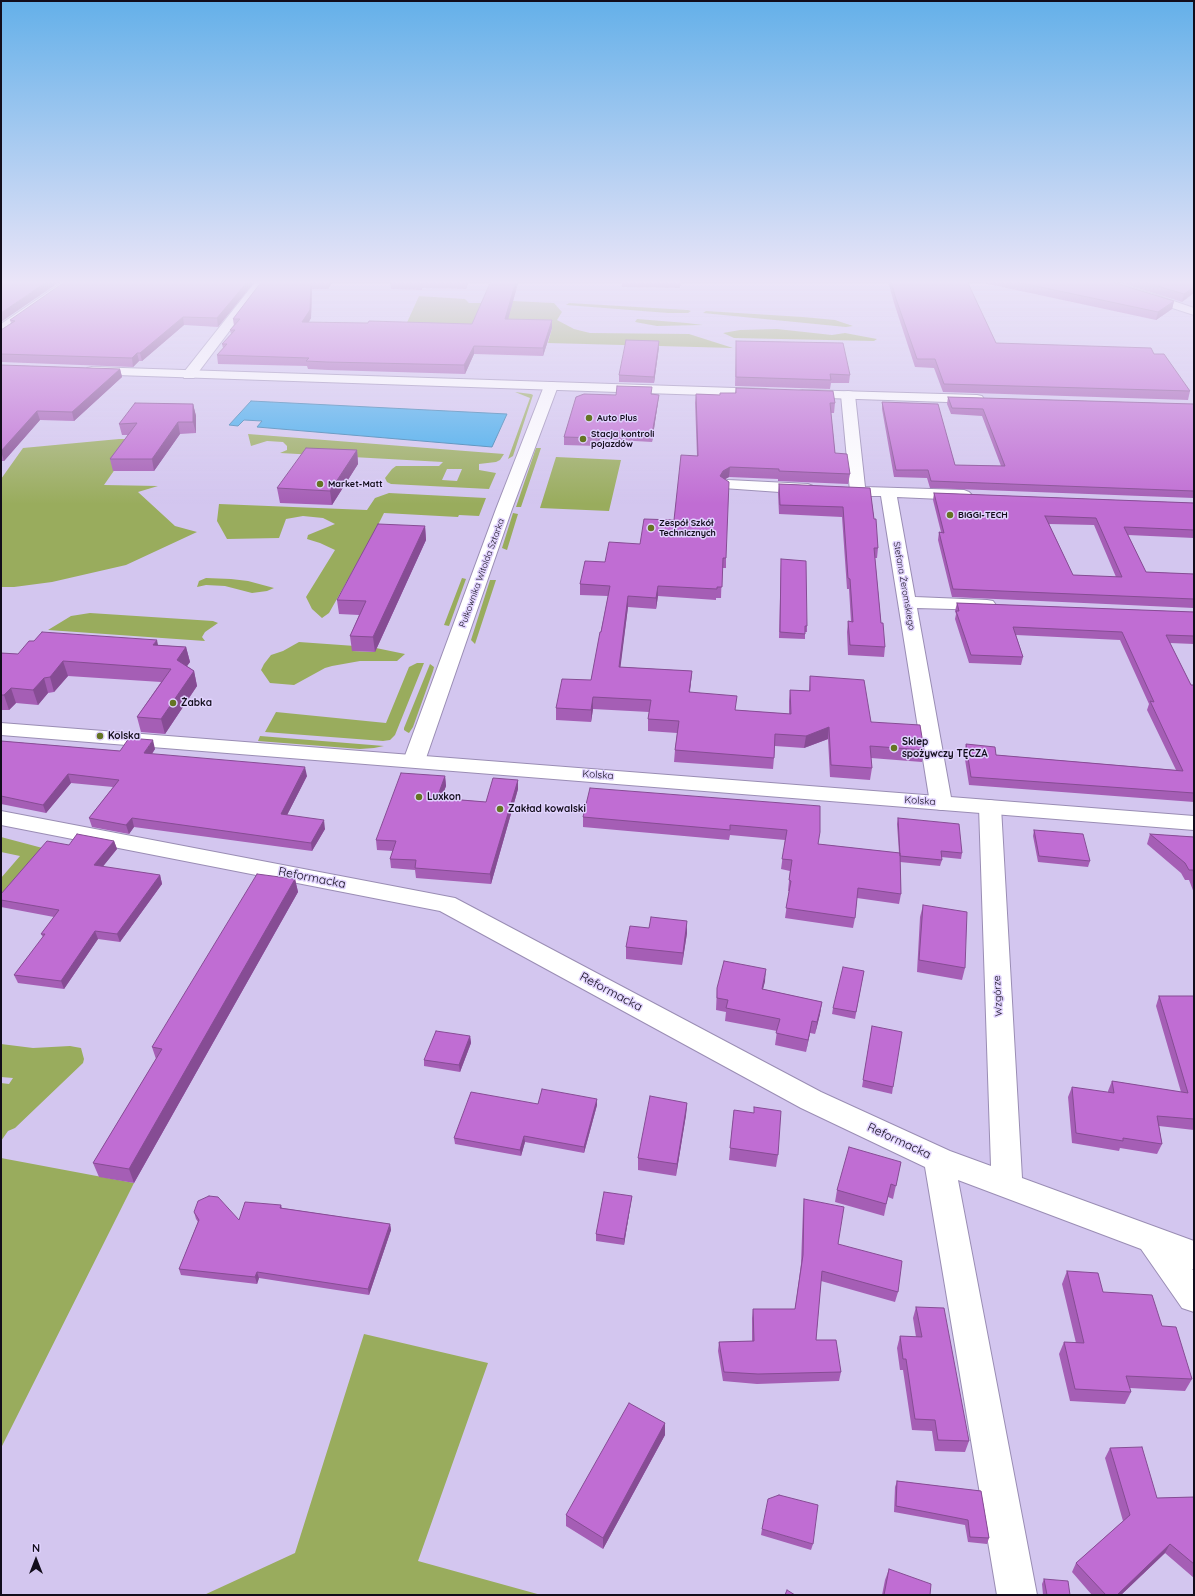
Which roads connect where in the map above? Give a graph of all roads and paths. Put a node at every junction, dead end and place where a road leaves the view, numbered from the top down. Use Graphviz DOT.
graph roads {
  1 [pos="204,355"];
  2 [pos="79,371"];
  3 [pos="189,375"];
  4 [pos="551,386"];
  5 [pos="776,393"];
  6 [pos="792,394"];
  7 [pos="848,395"];
  8 [pos="989,399"];
  9 [pos="728,485"];
  10 [pos="820,489"];
  11 [pos="888,492"];
  12 [pos="982,496"];
  13 [pos="907,602"];
  14 [pos="1003,606"];
  15 [pos="1,728"];
  16 [pos="414,761"];
  17 [pos="941,803"];
  18 [pos="990,807"];
  19 [pos="1,818"];
  20 [pos="1194,823"];
  21 [pos="939,1160"];
  22 [pos="1006,1185"];
  23 [pos="1153,1241"];
  24 [pos="1194,1255"];
  25 [pos="1194,1297"];
  26 [pos="1017,1595"];
  1 -- 3 [label="street"];
  2 -- 3 [label="street"];
  3 -- 4 [label="street"];
  4 -- 5 [label="street"];
  4 -- 16 [label="street, Pułkownika Witolda Sztarka"];
  6 -- 7 [label="street"];
  7 -- 8 [label="street"];
  7 -- 11 [label="street"];
  9 -- 10 [label="street"];
  11 -- 12 [label="street"];
  11 -- 13 [label="street, Stefana Żeromskiego"];
  13 -- 14 [label="street"];
  13 -- 17 [label="street, Stefana Żeromskiego"];
  15 -- 16 [label="street, Kolska"];
  16 -- 17 [label="street, Kolska"];
  17 -- 18 [label="street, Kolska"];
  18 -- 20 [label="street, Kolska"];
  18 -- 22 [label="street, Wzgórze"];
  19 -- 21 [label="street, Reformacka"];
  21 -- 22 [label="street, Reformacka"];
  21 -- 26 [label="street"];
  22 -- 23 [label="street, Reformacka"];
  23 -- 24 [label="street, Reformacka"];
  23 -- 25 [label="street"];
}
